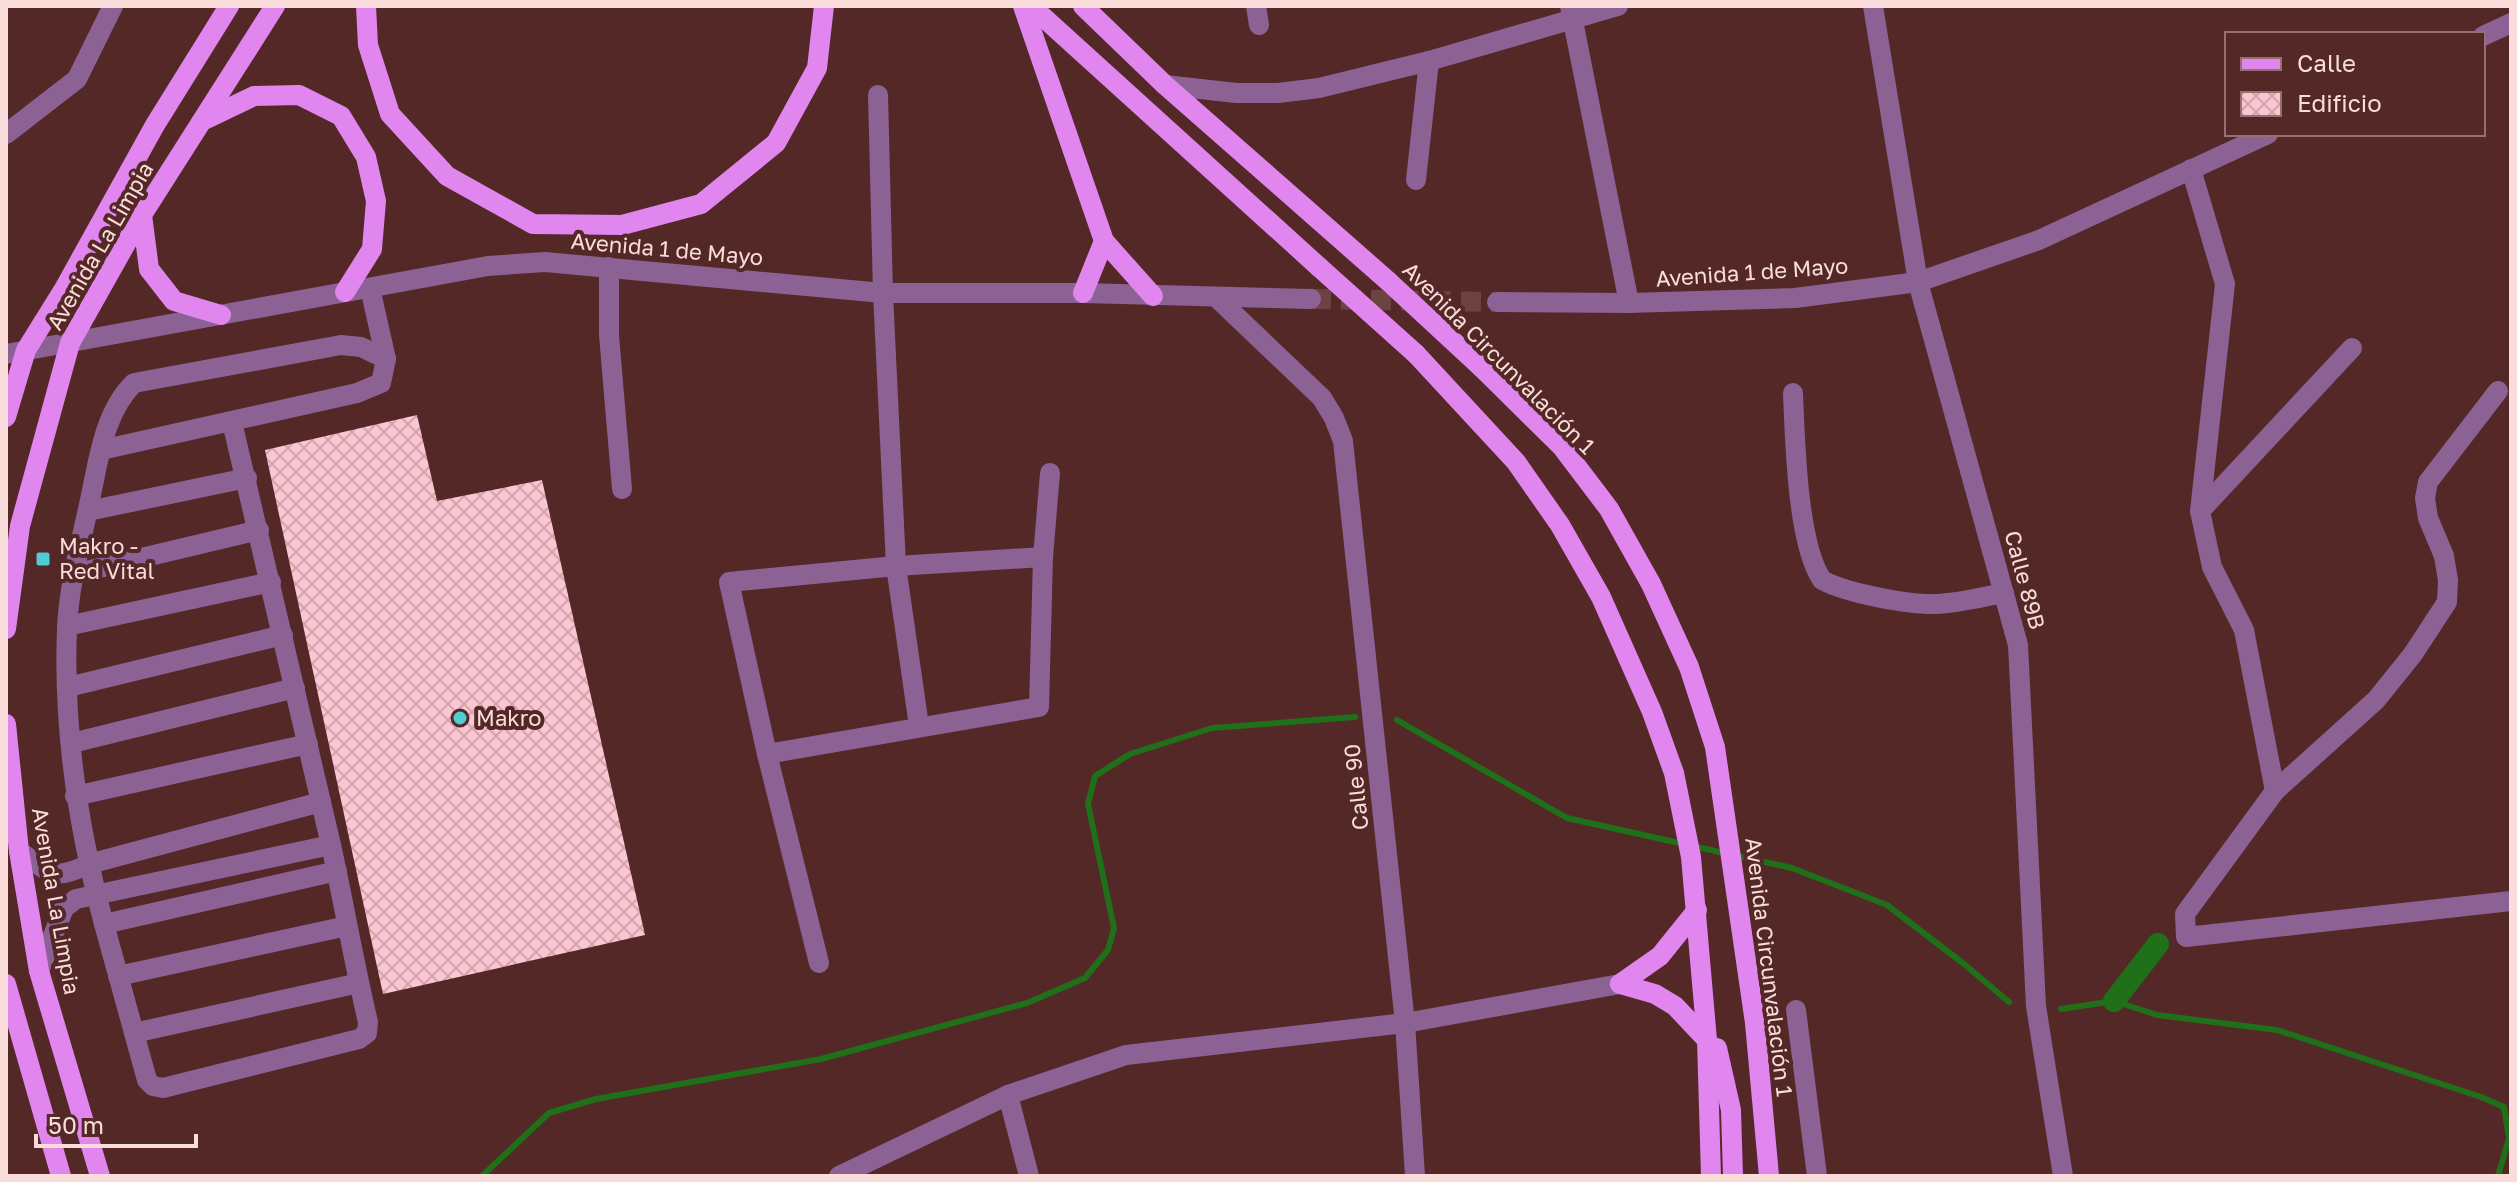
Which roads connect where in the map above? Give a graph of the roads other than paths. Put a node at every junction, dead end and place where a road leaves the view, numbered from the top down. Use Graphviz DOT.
graph roads {
  1 [pos="113,6"];
  2 [pos="227,6"];
  3 [pos="275,6"];
  4 [pos="366,6"];
  5 [pos="824,6"];
  6 [pos="1023,6"];
  7 [pos="1031,6"];
  8 [pos="1083,6"];
  9 [pos="1618,6"];
  10 [pos="1873,6"];
  11 [pos="1571,13"];
  12 [pos="2511,23"];
  13 [pos="2485,35"];
  14 [pos="1429,61"];
  15 [pos="1165,85"];
  16 [pos="878,95"];
  17 [pos="202,121"];
  18 [pos="6,134"];
  19 [pos="2264,136"];
  20 [pos="2191,169"];
  21 [pos="1416,180"];
  22 [pos="142,215"];
  23 [pos="1104,241"];
  24 [pos="609,267"];
  25 [pos="1918,282"];
  26 [pos="370,288"];
  27 [pos="345,292"];
  28 [pos="883,293"];
  29 [pos="1083,293"];
  30 [pos="1153,296"];
  31 [pos="1216,297"];
  32 [pos="1311,299"];
  33 [pos="1497,302"];
  34 [pos="1629,303"];
  35 [pos="221,315"];
  36 [pos="70,343"];
  37 [pos="2352,348"];
  38 [pos="16,352"];
  39 [pos="386,359"];
  40 [pos="2498,391"];
  41 [pos="1793,393"];
  42 [pos="6,417"];
  43 [pos="232,422"];
  44 [pos="101,450"];
  45 [pos="1050,473"];
  46 [pos="247,478"];
  47 [pos="622,489"];
  48 [pos="88,511"];
  49 [pos="2200,511"];
  50 [pos="259,530"];
  51 [pos="1043,557"];
  52 [pos="896,566"];
  53 [pos="74,574"];
  54 [pos="271,582"];
  55 [pos="2004,593"];
  56 [pos="67,626"];
  57 [pos="6,629"];
  58 [pos="283,635"];
  59 [pos="68,687"];
  60 [pos="295,688"];
  61 [pos="6,724"];
  62 [pos="919,726"];
  63 [pos="72,743"];
  64 [pos="308,744"];
  65 [pos="767,754"];
  66 [pos="2275,791"];
  67 [pos="75,796"];
  68 [pos="321,802"];
  69 [pos="331,845"];
  70 [pos="19,851"];
  71 [pos="89,864"];
  72 [pos="337,871"];
  73 [pos="96,894"];
  74 [pos="2511,901"];
  75 [pos="1697,910"];
  76 [pos="104,924"];
  77 [pos="347,926"];
  78 [pos="819,963"];
  79 [pos="39,971"];
  80 [pos="118,976"];
  81 [pos="1702,977"];
  82 [pos="359,983"];
  83 [pos="6,984"];
  84 [pos="1620,984"];
  85 [pos="1796,1010"];
  86 [pos="1405,1023"];
  87 [pos="134,1033"];
  88 [pos="1707,1040"];
  89 [pos="1008,1095"];
  90 [pos="61,1176"];
  91 [pos="100,1176"];
  92 [pos="839,1176"];
  93 [pos="1029,1176"];
  94 [pos="1415,1176"];
  95 [pos="1711,1176"];
  96 [pos="1733,1176"];
  97 [pos="1769,1176"];
  98 [pos="1817,1176"];
  99 [pos="2063,1176"];
  1 -- 18 [label="street"];
  2 -- 38 [label="main road, Avenida La Limpia"];
  3 -- 17 [label="main road, Avenida La Limpia"];
  4 -- 5 [label="main road"];
  6 -- 23 [label="main road"];
  7 -- 75 [label="main road, bridge"];
  8 -- 15 [label="main road, Avenida Circunvalación 1"];
  9 -- 11 [label="street"];
  10 -- 25 [label="street, Calle 89B"];
  11 -- 14 [label="street"];
  11 -- 34 [label="street"];
  12 -- 13 [label="street"];
  14 -- 15 [label="street"];
  14 -- 21 [label="street"];
  15 -- 97 [label="main road, Avenida Circunvalación 1, bridge"];
  16 -- 28 [label="street"];
  17 -- 22 [label="main road, Avenida La Limpia"];
  17 -- 27 [label="main road"];
  19 -- 20 [label="street, Avenida 1 de Mayo"];
  20 -- 25 [label="street, Avenida 1 de Mayo"];
  20 -- 49 [label="street"];
  22 -- 35 [label="main road"];
  22 -- 36 [label="main road, Avenida La Limpia"];
  23 -- 29 [label="main road"];
  23 -- 30 [label="main road"];
  24 -- 26 [label="street, Avenida 1 de Mayo"];
  24 -- 28 [label="street, Avenida 1 de Mayo"];
  24 -- 47 [label="street"];
  25 -- 34 [label="street, Avenida 1 de Mayo"];
  25 -- 55 [label="street, Calle 89B"];
  26 -- 27 [label="street, Avenida 1 de Mayo"];
  26 -- 39 [label="street"];
  27 -- 35 [label="street, Avenida 1 de Mayo"];
  28 -- 29 [label="street, Avenida 1 de Mayo"];
  28 -- 52 [label="street"];
  29 -- 30 [label="street, Avenida 1 de Mayo"];
  30 -- 31 [label="street, Avenida 1 de Mayo"];
  31 -- 32 [label="street, Avenida 1 de Mayo"];
  31 -- 86 [label="street, Calle 90"];
  33 -- 34 [label="street, Avenida 1 de Mayo"];
  35 -- 36 [label="street, Avenida 1 de Mayo"];
  36 -- 38 [label="street, Avenida 1 de Mayo"];
  36 -- 57 [label="main road, Avenida La Limpia"];
  37 -- 49 [label="street"];
  38 -- 42 [label="main road, Avenida La Limpia"];
  39 -- 43 [label="street"];
  39 -- 44 [label="street"];
  40 -- 66 [label="street"];
  41 -- 55 [label="street"];
  43 -- 44 [label="street"];
  43 -- 46 [label="street"];
  44 -- 48 [label="street"];
  45 -- 51 [label="street"];
  46 -- 48 [label="street"];
  46 -- 50 [label="street"];
  48 -- 53 [label="street"];
  49 -- 66 [label="street"];
  50 -- 53 [label="street"];
  50 -- 54 [label="street"];
  51 -- 52 [label="street"];
  51 -- 62 [label="street"];
  52 -- 62 [label="street"];
  52 -- 65 [label="street"];
  53 -- 56 [label="street"];
  54 -- 56 [label="street"];
  54 -- 58 [label="street"];
  55 -- 99 [label="street, Calle 89B"];
  56 -- 59 [label="street"];
  58 -- 59 [label="street"];
  58 -- 60 [label="street"];
  59 -- 63 [label="street"];
  60 -- 63 [label="street"];
  60 -- 64 [label="street"];
  61 -- 70 [label="main road, Avenida La Limpia"];
  62 -- 65 [label="street"];
  63 -- 67 [label="street"];
  64 -- 67 [label="street"];
  64 -- 68 [label="street"];
  65 -- 78 [label="street"];
  66 -- 74 [label="street"];
  67 -- 71 [label="street"];
  68 -- 69 [label="street"];
  68 -- 71 [label="street"];
  69 -- 72 [label="street"];
  69 -- 73 [label="street"];
  70 -- 71 [label="street"];
  70 -- 79 [label="main road, Avenida La Limpia"];
  71 -- 73 [label="street"];
  72 -- 76 [label="street"];
  72 -- 77 [label="street"];
  73 -- 76 [label="street"];
  73 -- 79 [label="street"];
  75 -- 81 [label="main road"];
  75 -- 84 [label="main road"];
  76 -- 80 [label="street"];
  77 -- 80 [label="street"];
  77 -- 82 [label="street"];
  79 -- 91 [label="main road, Avenida La Limpia"];
  80 -- 87 [label="street"];
  81 -- 88 [label="main road"];
  81 -- 96 [label="main road"];
  82 -- 87 [label="street"];
  82 -- 87 [label="street"];
  83 -- 90 [label="main road"];
  84 -- 86 [label="street"];
  84 -- 88 [label="main road"];
  85 -- 98 [label="street"];
  86 -- 89 [label="street"];
  86 -- 94 [label="street, Calle 90"];
  88 -- 95 [label="main road"];
  89 -- 92 [label="street"];
  89 -- 93 [label="street"];
}
